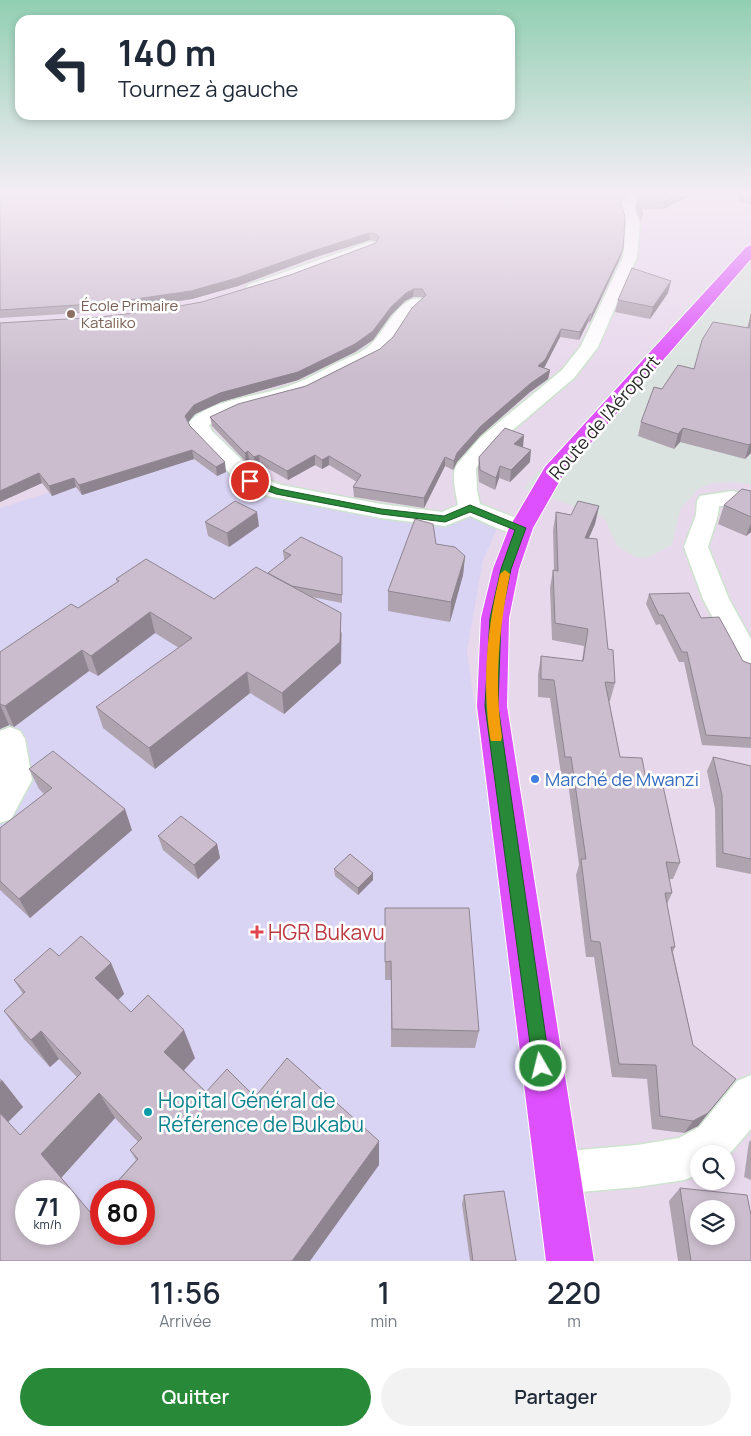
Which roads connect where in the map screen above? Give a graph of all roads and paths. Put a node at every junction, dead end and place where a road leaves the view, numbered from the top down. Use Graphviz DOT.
graph roads {
  1 [pos="347,254"];
  2 [pos="630,254"];
  3 [pos="748,254"];
  4 [pos="237,292"];
  5 [pos="416,302"];
  6 [pos="751,501"];
  7 [pos="470,508"];
  8 [pos="520,528"];
  9 [pos="751,663"];
  10 [pos="10,739"];
  11 [pos="0,810"];
  12 [pos="751,1095"];
  13 [pos="556,1173"];
  14 [pos="570,1261"];
  1 -- 4 [label="street"];
  2 -- 7 [label="street"];
  3 -- 8 [label="highway, Route de l'Aéroport"];
  5 -- 7 [label="street"];
  6 -- 9 [label="street"];
  7 -- 8 [label="street"];
  8 -- 13 [label="highway, Route de l'Aéroport"];
  10 -- 11 [label="street"];
  12 -- 13 [label="street"];
  13 -- 14 [label="highway, Route de l'Aéroport"];
}
